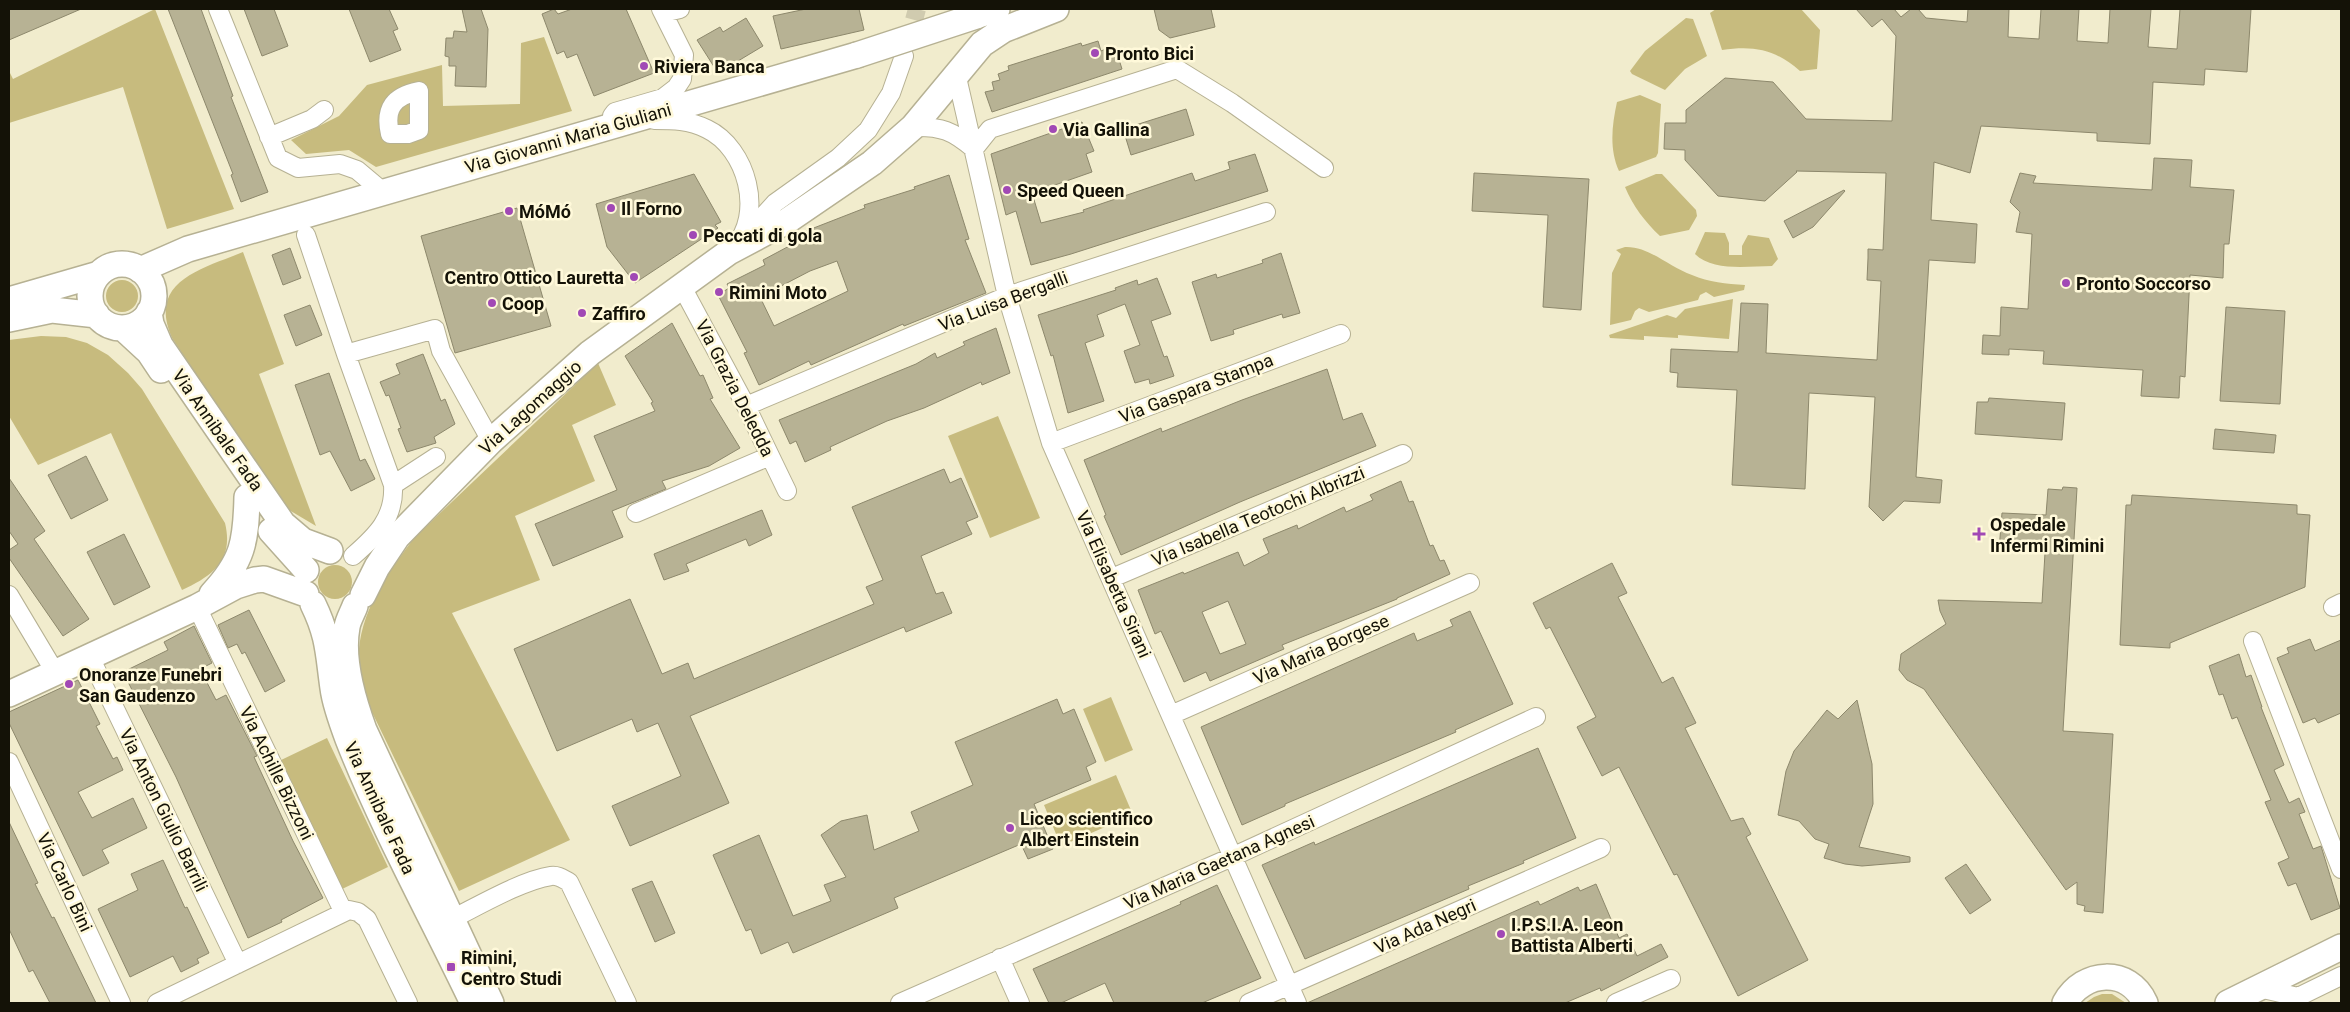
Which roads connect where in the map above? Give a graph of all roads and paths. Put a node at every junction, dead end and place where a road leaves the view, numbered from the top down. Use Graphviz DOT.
graph roads {
  1 [pos="218,9"];
  2 [pos="680,9"];
  3 [pos="1056,9"];
  4 [pos="662,11"];
  5 [pos="986,12"];
  6 [pos="904,56"];
  7 [pos="956,73"];
  8 [pos="324,110"];
  9 [pos="913,127"];
  10 [pos="601,130"];
  11 [pos="269,137"];
  12 [pos="974,149"];
  13 [pos="1324,168"];
  14 [pos="382,191"];
  15 [pos="1266,212"];
  16 [pos="306,236"];
  17 [pos="736,245"];
  18 [pos="140,270"];
  19 [pos="98,274"];
  20 [pos="681,285"];
  21 [pos="1007,296"];
  22 [pos="9,300"];
  23 [pos="149,312"];
  24 [pos="97,315"];
  25 [pos="9,319"];
  26 [pos="123,328"];
  27 [pos="1340,334"];
  28 [pos="346,354"];
  29 [pos="746,406"];
  30 [pos="491,441"];
  31 [pos="1051,443"];
  32 [pos="1404,454"];
  33 [pos="770,456"];
  34 [pos="436,457"];
  35 [pos="393,485"];
  36 [pos="787,491"];
  37 [pos="247,497"];
  38 [pos="636,512"];
  39 [pos="341,554"];
  40 [pos="1112,578"];
  41 [pos="1470,583"];
  42 [pos="308,589"];
  43 [pos="9,595"];
  44 [pos="359,600"];
  45 [pos="200,605"];
  46 [pos="2254,641"];
  47 [pos="90,657"];
  48 [pos="55,672"];
  49 [pos="9,694"];
  50 [pos="1171,715"];
  51 [pos="1536,717"];
  52 [pos="9,762"];
  53 [pos="1601,848"];
  54 [pos="1232,857"];
  55 [pos="2341,869"];
  56 [pos="343,911"];
  57 [pos="452,919"];
  58 [pos="2341,947"];
  59 [pos="1000,958"];
  60 [pos="238,964"];
  61 [pos="2341,976"];
  62 [pos="1671,979"];
  63 [pos="1289,987"];
  64 [pos="2259,988"];
  65 [pos="2140,996"];
  66 [pos="2227,1002"];
  67 [pos="122,1003"];
  68 [pos="157,1003"];
  69 [pos="408,1003"];
  70 [pos="472,1003"];
  71 [pos="491,1003"];
  72 [pos="627,1003"];
  73 [pos="900,1003"];
  74 [pos="1020,1003"];
  75 [pos="1249,1003"];
  76 [pos="1297,1003"];
  77 [pos="1616,1003"];
  78 [pos="2065,1003"];
  79 [pos="2159,1003"];
  1 -- 11 [label="street"];
  2 -- 4 [label="street"];
  3 -- 7 [label="main road, Via Lagomaggio"];
  4 -- 10 [label="street"];
  5 -- 10 [label="main road, Via Giovanni Maria Giuliani, bridge"];
  6 -- 17 [label="street"];
  7 -- 9 [label="main road, Via Lagomaggio"];
  7 -- 12 [label="street, Via Elisabetta Sirani"];
  8 -- 11 [label="street"];
  9 -- 12 [label="street"];
  9 -- 17 [label="main road, Via Lagomaggio"];
  10 -- 14 [label="main road, Via Giovanni Maria Giuliani"];
  10 -- 17 [label="street"];
  11 -- 14 [label="street"];
  12 -- 13 [label="street"];
  12 -- 21 [label="street, Via Elisabetta Sirani"];
  14 -- 18 [label="main road, Via Giovanni Maria Giuliani"];
  15 -- 21 [label="street, Via Luisa Bergalli"];
  16 -- 28 [label="street"];
  17 -- 20 [label="main road, Via Lagomaggio"];
  18 -- 19 [label="main road"];
  18 -- 23 [label="main road"];
  19 -- 22 [label="main road"];
  19 -- 24 [label="main road"];
  20 -- 29 [label="street, Via Grazia Deledda"];
  20 -- 30 [label="main road, Via Lagomaggio"];
  21 -- 29 [label="street, Via Luisa Bergalli"];
  21 -- 31 [label="street, Via Elisabetta Sirani"];
  23 -- 26 [label="main road"];
  23 -- 39 [label="main road, Via Annibale Fada"];
  24 -- 25 [label="main road"];
  24 -- 26 [label="main road"];
  26 -- 37 [label="main road, Via Annibale Fada"];
  27 -- 31 [label="street, Via Gaspara Stampa"];
  28 -- 30 [label="street"];
  28 -- 35 [label="street"];
  29 -- 33 [label="street, Via Grazia Deledda"];
  30 -- 44 [label="main road, Via Lagomaggio"];
  31 -- 40 [label="street, Via Elisabetta Sirani"];
  32 -- 40 [label="street, Via Isabella Teotochi Albrizzi"];
  33 -- 36 [label="street, Via Grazia Deledda"];
  33 -- 38 [label="street"];
  34 -- 35 [label="street"];
  35 -- 39 [label="street"];
  37 -- 42 [label="main road, Via Annibale Fada"];
  37 -- 45 [label="main road"];
  39 -- 42 [label="main road"];
  39 -- 44 [label="main road"];
  40 -- 50 [label="street, Via Elisabetta Sirani"];
  41 -- 50 [label="street, Via Maria Borgese"];
  42 -- 44 [label="main road"];
  42 -- 45 [label="main road"];
  42 -- 70 [label="main road, Via Annibale Fada"];
  43 -- 48 [label="street"];
  44 -- 57 [label="main road, Via Annibale Fada"];
  45 -- 47 [label="main road"];
  45 -- 56 [label="street, Via Achille Bizzoni"];
  46 -- 55 [label="street"];
  47 -- 48 [label="main road"];
  47 -- 60 [label="street, Via Anton Giulio Barrili"];
  48 -- 49 [label="main road"];
  50 -- 54 [label="street, Via Elisabetta Sirani"];
  51 -- 54 [label="street, Via Maria Gaetana Agnesi"];
  52 -- 67 [label="street, Via Carlo Bini"];
  53 -- 63 [label="street, Via Ada Negri"];
  54 -- 59 [label="street, Via Maria Gaetana Agnesi"];
  54 -- 63 [label="street, Via Elisabetta Sirani"];
  56 -- 60 [label="street"];
  56 -- 69 [label="street"];
  57 -- 71 [label="main road, Via Annibale Fada"];
  57 -- 72 [label="street"];
  58 -- 64 [label="main road"];
  59 -- 73 [label="street, Via Maria Gaetana Agnesi"];
  59 -- 74 [label="street"];
  60 -- 68 [label="street"];
  61 -- 64 [label="street"];
  62 -- 77 [label="street"];
  63 -- 75 [label="street, Via Ada Negri"];
  63 -- 76 [label="street, Via Elisabetta Sirani"];
  64 -- 66 [label="main road"];
  65 -- 78 [label="main road"];
  65 -- 79 [label="main road"];
}
